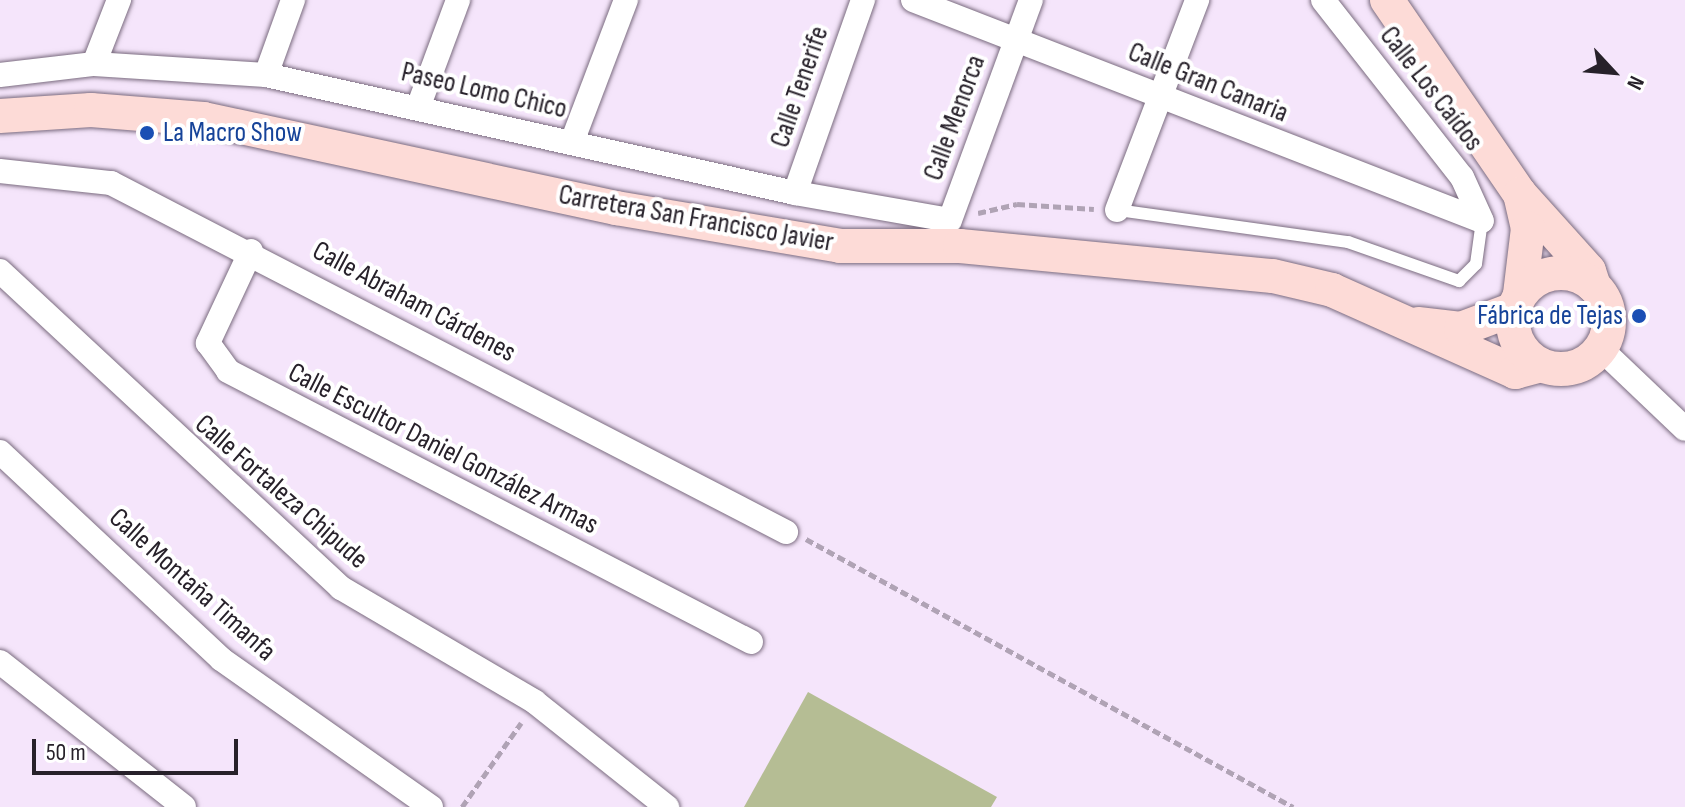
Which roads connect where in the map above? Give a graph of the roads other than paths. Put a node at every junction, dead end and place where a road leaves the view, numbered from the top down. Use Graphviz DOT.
graph roads {
  1 [pos="119,0"];
  2 [pos="293,0"];
  3 [pos="458,0"];
  4 [pos="626,0"];
  5 [pos="863,0"];
  6 [pos="913,0"];
  7 [pos="1031,0"];
  8 [pos="1197,0"];
  9 [pos="1323,0"];
  10 [pos="1387,0"];
  11 [pos="1016,37"];
  12 [pos="94,64"];
  13 [pos="0,75"];
  14 [pos="266,75"];
  15 [pos="1160,98"];
  16 [pos="419,105"];
  17 [pos="13,116"];
  18 [pos="0,142"];
  19 [pos="572,142"];
  20 [pos="0,171"];
  21 [pos="795,193"];
  22 [pos="1520,194"];
  23 [pos="1117,210"];
  24 [pos="950,220"];
  25 [pos="1482,221"];
  26 [pos="251,251"];
  27 [pos="0,271"];
  28 [pos="1594,286"];
  29 [pos="1517,302"];
  30 [pos="1414,324"];
  31 [pos="1600,348"];
  32 [pos="1541,365"];
  33 [pos="1685,429"];
  34 [pos="0,452"];
  35 [pos="786,532"];
  36 [pos="751,642"];
  37 [pos="0,662"];
  38 [pos="184,807"];
  39 [pos="431,807"];
  40 [pos="667,807"];
  1 -- 12 [label="street"];
  2 -- 14 [label="street"];
  3 -- 16 [label="street"];
  4 -- 19 [label="street"];
  5 -- 21 [label="street, Calle Tenerife"];
  6 -- 11 [label="street, Calle Gran Canaria"];
  7 -- 11 [label="street, Calle Menorca"];
  8 -- 15 [label="street"];
  9 -- 25 [label="street, Calle Los Caídos"];
  10 -- 22 [label="main road"];
  11 -- 15 [label="street, Calle Gran Canaria"];
  11 -- 24 [label="street, Calle Menorca"];
  12 -- 13 [label="street, Paseo Lomo Chico"];
  12 -- 14 [label="street, Paseo Lomo Chico"];
  14 -- 16 [label="street, Paseo Lomo Chico"];
  15 -- 23 [label="street"];
  15 -- 25 [label="street, Calle Gran Canaria"];
  16 -- 19 [label="street, Paseo Lomo Chico"];
  17 -- 18 [label="main road, Carretera San Francisco Javier"];
  17 -- 30 [label="main road, Carretera San Francisco Javier"];
  19 -- 21 [label="street, Paseo Lomo Chico"];
  20 -- 26 [label="street, Calle Abraham Cárdenes"];
  21 -- 24 [label="street, Paseo Lomo Chico"];
  22 -- 28 [label="main road"];
  22 -- 29 [label="main road"];
  23 -- 25 [label="lane"];
  26 -- 35 [label="street, Calle Abraham Cárdenes"];
  26 -- 36 [label="street, Calle Escultor Daniel González Armas"];
  27 -- 40 [label="street, Calle Fortaleza Chipude"];
  28 -- 29 [label="main road"];
  28 -- 31 [label="main road"];
  29 -- 30 [label="main road, Carretera San Francisco Javier"];
  29 -- 32 [label="main road"];
  30 -- 32 [label="main road, Carretera San Francisco Javier"];
  31 -- 32 [label="main road"];
  31 -- 33 [label="street"];
  34 -- 39 [label="street, Calle Montaña Timanfa"];
  37 -- 38 [label="street"];
}
